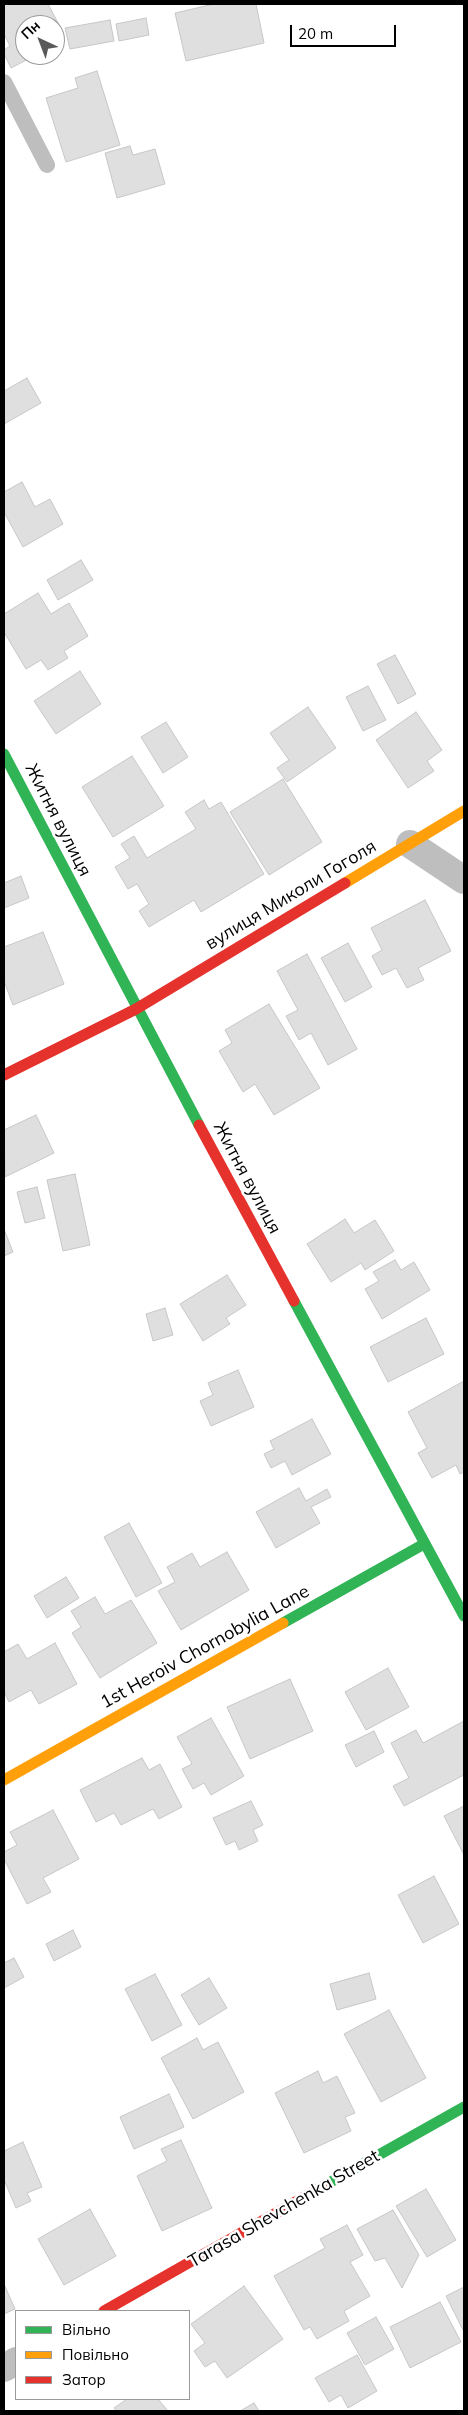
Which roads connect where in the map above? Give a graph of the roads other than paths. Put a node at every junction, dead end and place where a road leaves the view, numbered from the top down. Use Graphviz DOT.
graph roads {
  1 [pos="4,82"];
  2 [pos="48,165"];
  3 [pos="4,754"];
  4 [pos="464,811"];
  5 [pos="410,844"];
  6 [pos="464,880"];
  7 [pos="136,1009"];
  8 [pos="4,1076"];
  9 [pos="424,1544"];
  10 [pos="464,1616"];
  11 [pos="4,1780"];
  12 [pos="464,2108"];
  13 [pos="106,2310"];
  14 [pos="15,2362"];
  15 [pos="4,2368"];
  1 -- 2 [label="lane"];
  3 -- 7 [label="street, Житня вулиця"];
  4 -- 5 [label="street, вулиця Миколи Гоголя"];
  5 -- 6 [label="street"];
  5 -- 7 [label="street, вулиця Миколи Гоголя"];
  7 -- 8 [label="street, вулиця Миколи Гоголя"];
  7 -- 9 [label="street, Житня вулиця"];
  9 -- 10 [label="street, Житня вулиця"];
  9 -- 11 [label="street, 1st Heroiv Chornobylia Lane"];
  12 -- 13 [label="street, Tarasa Shevchenka Street"];
  14 -- 15 [label="street"];
}
